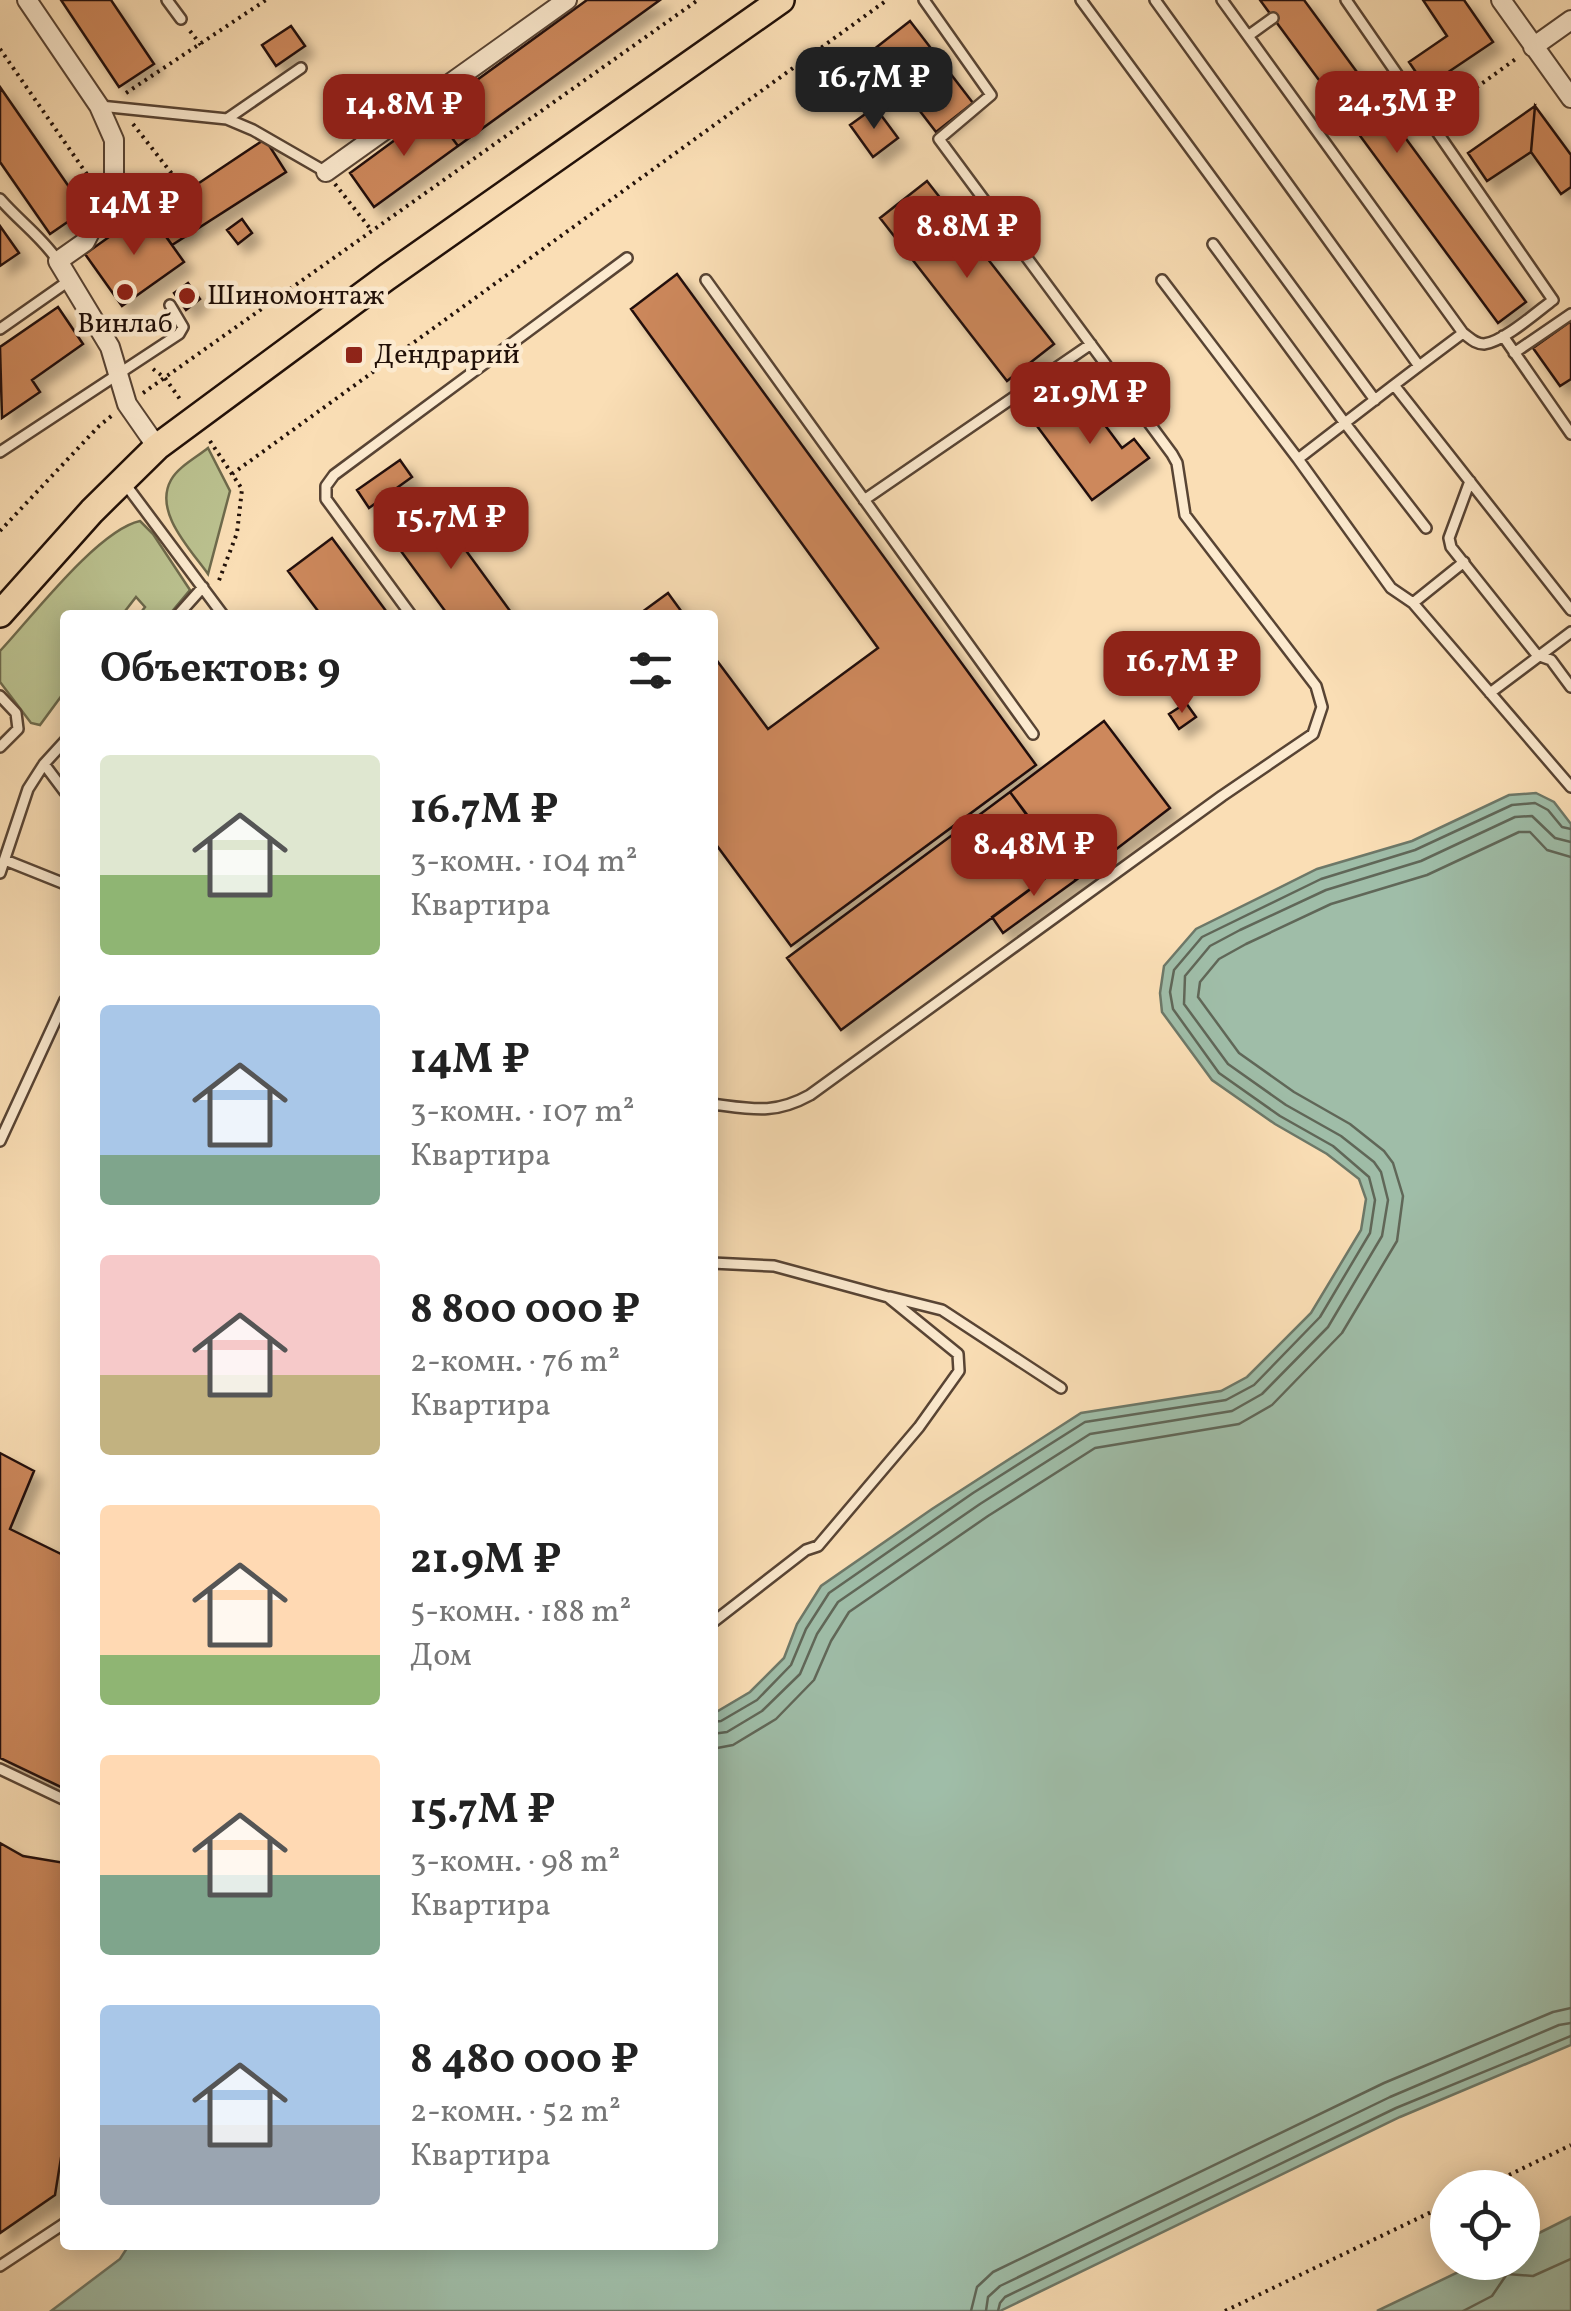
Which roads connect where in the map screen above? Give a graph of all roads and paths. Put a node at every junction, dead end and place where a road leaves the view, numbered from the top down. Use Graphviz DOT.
graph roads {
  1 [pos="28,0"];
  2 [pos="167,0"];
  3 [pos="266,0"];
  4 [pos="567,0"];
  5 [pos="698,0"];
  6 [pos="781,0"];
  7 [pos="886,0"];
  8 [pos="924,0"];
  9 [pos="1081,0"];
  10 [pos="1155,0"];
  11 [pos="1222,0"];
  12 [pos="1346,0"];
  13 [pos="1501,0"];
  14 [pos="1273,18"];
  15 [pos="181,19"];
  16 [pos="1571,20"];
  17 [pos="1248,36"];
  18 [pos="201,45"];
  19 [pos="1533,47"];
  20 [pos="0,49"];
  21 [pos="302,68"];
  22 [pos="1571,98"];
  23 [pos="99,106"];
  24 [pos="122,110"];
  25 [pos="227,120"];
  26 [pos="1430,121"];
  27 [pos="326,172"];
  28 [pos="176,179"];
  29 [pos="100,192"];
  30 [pos="0,200"];
  31 [pos="372,232"];
  32 [pos="1213,244"];
  33 [pos="627,258"];
  34 [pos="58,260"];
  35 [pos="70,280"];
  36 [pos="706,280"];
  37 [pos="1162,280"];
  38 [pos="170,304"];
  39 [pos="1571,314"];
  40 [pos="0,329"];
  41 [pos="1463,333"];
  42 [pos="1503,336"];
  43 [pos="1091,344"];
  44 [pos="1514,352"];
  45 [pos="1419,366"];
  46 [pos="120,371"];
  47 [pos="165,378"];
  48 [pos="1394,385"];
  49 [pos="1375,400"];
  50 [pos="182,402"];
  51 [pos="127,404"];
  52 [pos="1344,422"];
  53 [pos="1571,434"];
  54 [pos="210,441"];
  55 [pos="156,447"];
  56 [pos="0,452"];
  57 [pos="1298,460"];
  58 [pos="232,474"];
  59 [pos="123,480"];
  60 [pos="1470,480"];
  61 [pos="864,500"];
  62 [pos="1426,528"];
  63 [pos="0,531"];
  64 [pos="1464,562"];
  65 [pos="203,587"];
  66 [pos="212,598"];
  67 [pos="1412,603"];
  68 [pos="182,610"];
  69 [pos="220,610"];
  70 [pos="407,610"];
  71 [pos="1571,610"];
  72 [pos="0,614"];
  73 [pos="1571,632"];
  74 [pos="1536,655"];
  75 [pos="1571,687"];
  76 [pos="1490,693"];
  77 [pos="0,696"];
  78 [pos="1032,734"];
  79 [pos="60,746"];
  80 [pos="0,747"];
  81 [pos="44,764"];
  82 [pos="60,785"];
  83 [pos="1571,787"];
  84 [pos="5,860"];
  85 [pos="0,873"];
  86 [pos="60,882"];
  87 [pos="60,1011"];
  88 [pos="718,1105"];
  89 [pos="0,1141"];
  90 [pos="718,1263"];
  91 [pos="888,1297"];
  92 [pos="1061,1388"];
  93 [pos="718,1618"];
  94 [pos="0,1769"];
  95 [pos="60,1798"];
  96 [pos="1571,2145"];
  97 [pos="1519,2170"];
  98 [pos="1430,2213"];
  99 [pos="60,2226"];
  100 [pos="0,2266"];
  101 [pos="1225,2311"];
  1 -- 23 [label="street"];
  2 -- 15 [label="lane"];
  3 -- 18 [label="path"];
  4 -- 27 [label="street"];
  5 -- 31 [label="path"];
  6 -- 55 [label="main road"];
  7 -- 58 [label="path"];
  8 -- 43 [label="lane"];
  9 -- 49 [label="lane"];
  10 -- 45 [label="lane"];
  11 -- 17 [label="lane"];
  12 -- 26 [label="lane"];
  13 -- 19 [label="street"];
  14 -- 17 [label="lane"];
  15 -- 18 [label="path"];
  16 -- 19 [label="street"];
  17 -- 41 [label="lane"];
  18 -- 23 [label="path"];
  19 -- 22 [label="street"];
  19 -- 26 [label="path"];
  20 -- 29 [label="path"];
  21 -- 25 [label="lane"];
  23 -- 24 [label="lane"];
  23 -- 34 [label="street"];
  24 -- 25 [label="lane"];
  24 -- 28 [label="path"];
  25 -- 27 [label="lane"];
  26 -- 42 [label="lane"];
  27 -- 31 [label="path"];
  30 -- 34 [label="lane"];
  31 -- 47 [label="path"];
  32 -- 52 [label="lane"];
  33 -- 70 [label="lane"];
  34 -- 35 [label="street"];
  35 -- 40 [label="lane"];
  35 -- 46 [label="street"];
  36 -- 61 [label="lane"];
  37 -- 57 [label="lane"];
  38 -- 46 [label="lane"];
  39 -- 44 [label="lane"];
  41 -- 42 [label="lane"];
  41 -- 45 [label="lane"];
  42 -- 44 [label="lane"];
  43 -- 61 [label="lane"];
  43 -- 88 [label="lane"];
  44 -- 53 [label="lane"];
  45 -- 48 [label="lane"];
  46 -- 51 [label="street"];
  46 -- 56 [label="lane"];
  47 -- 50 [label="path"];
  47 -- 51 [label="path"];
  48 -- 49 [label="lane"];
  48 -- 60 [label="lane"];
  49 -- 52 [label="lane"];
  51 -- 55 [label="street"];
  51 -- 63 [label="path"];
  52 -- 57 [label="lane"];
  52 -- 62 [label="lane"];
  54 -- 58 [label="path"];
  55 -- 59 [label="main road"];
  57 -- 67 [label="lane"];
  58 -- 66 [label="path"];
  59 -- 65 [label="lane"];
  59 -- 72 [label="main road"];
  60 -- 64 [label="lane"];
  60 -- 71 [label="lane"];
  61 -- 78 [label="lane"];
  64 -- 67 [label="lane"];
  64 -- 74 [label="lane"];
  65 -- 66 [label="lane"];
  65 -- 68 [label="lane"];
  66 -- 69 [label="lane"];
  67 -- 76 [label="lane"];
  73 -- 74 [label="lane"];
  74 -- 75 [label="lane"];
  74 -- 76 [label="lane"];
  76 -- 83 [label="lane"];
  77 -- 80 [label="lane"];
  79 -- 81 [label="lane"];
  81 -- 82 [label="lane"];
  81 -- 84 [label="lane"];
  84 -- 85 [label="lane"];
  84 -- 86 [label="lane"];
  87 -- 89 [label="lane"];
  90 -- 91 [label="lane"];
  91 -- 92 [label="lane"];
  91 -- 93 [label="lane"];
  94 -- 95 [label="lane"];
  96 -- 97 [label="path"];
  98 -- 101 [label="path"];
  99 -- 100 [label="lane"];
}
